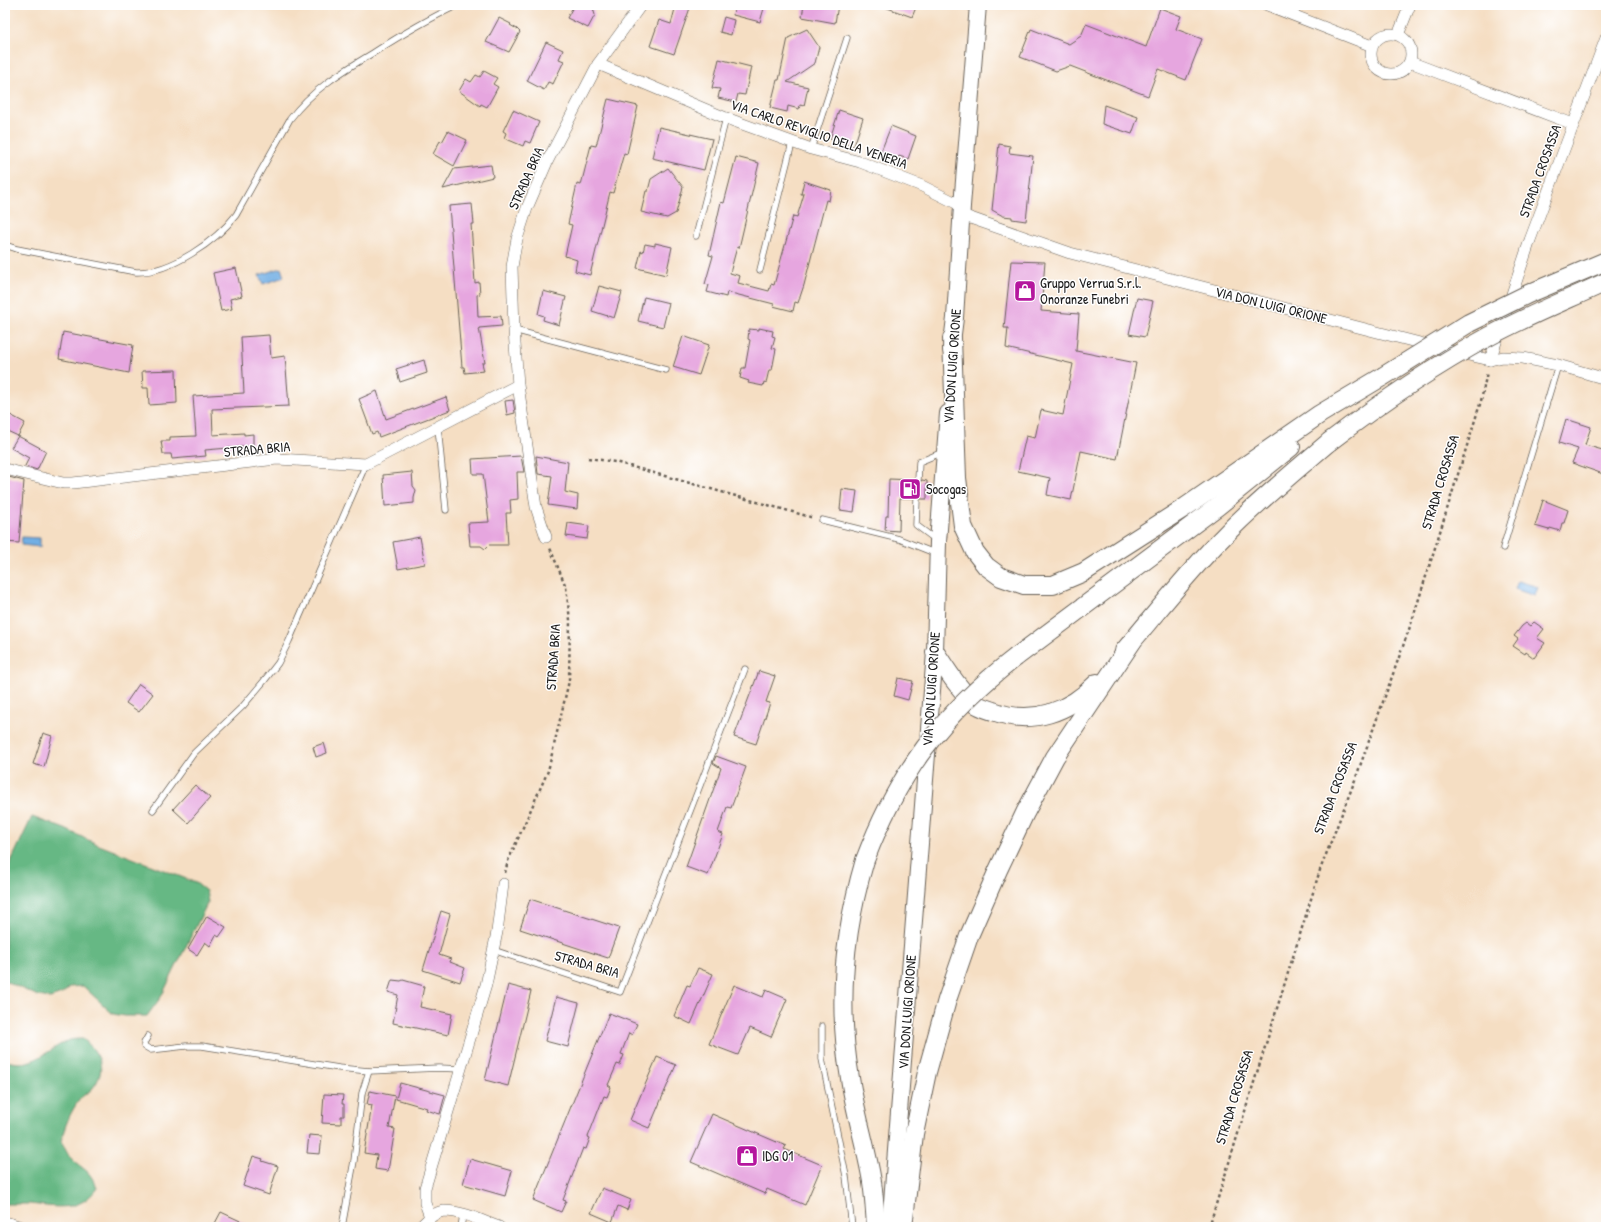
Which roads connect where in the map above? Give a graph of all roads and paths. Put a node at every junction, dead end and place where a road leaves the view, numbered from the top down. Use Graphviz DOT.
graph roads {
  1 [pos="458,5"];
  2 [pos="641,5"];
  3 [pos="1267,5"];
  4 [pos="1410,5"];
  5 [pos="977,9"];
  6 [pos="1398,35"];
  7 [pos="847,38"];
  8 [pos="1606,38"];
  9 [pos="1372,46"];
  10 [pos="1410,62"];
  11 [pos="598,64"];
  12 [pos="726,118"];
  13 [pos="1573,124"];
  14 [pos="792,143"];
  15 [pos="810,150"];
  16 [pos="962,210"];
  17 [pos="696,236"];
  18 [pos="5,245"];
  19 [pos="1606,261"];
  20 [pos="760,270"];
  21 [pos="1606,282"];
  22 [pos="514,330"];
  23 [pos="952,338"];
  24 [pos="1490,360"];
  25 [pos="1558,365"];
  26 [pos="666,370"];
  27 [pos="1606,379"];
  28 [pos="518,385"];
  29 [pos="1322,417"];
  30 [pos="438,427"];
  31 [pos="946,451"];
  32 [pos="588,458"];
  33 [pos="366,464"];
  34 [pos="5,469"];
  35 [pos="918,480"];
  36 [pos="917,499"];
  37 [pos="446,510"];
  38 [pos="822,520"];
  39 [pos="546,537"];
  40 [pos="938,548"];
  41 [pos="1503,548"];
  42 [pos="1132,642"];
  43 [pos="935,652"];
  44 [pos="745,669"];
  45 [pos="153,810"];
  46 [pos="503,884"];
  47 [pos="493,950"];
  48 [pos="822,1026"];
  49 [pos="148,1036"];
  50 [pos="460,1069"];
  51 [pos="369,1071"];
  52 [pos="896,1163"];
  53 [pos="463,1215"];
  54 [pos="430,1217"];
  55 [pos="5,1222"];
  56 [pos="22,1227"];
  57 [pos="342,1227"];
  58 [pos="420,1227"];
  59 [pos="461,1227"];
  60 [pos="499,1227"];
  61 [pos="852,1227"];
  62 [pos="876,1227"];
  63 [pos="890,1227"];
  64 [pos="898,1227"];
  65 [pos="902,1227"];
  66 [pos="1209,1227"];
  1 -- 18 [label="lane"];
  2 -- 11 [label="street, STRADA BRIA"];
  3 -- 9 [label="street"];
  4 -- 6 [label="street"];
  5 -- 16 [label="main road, VIA DON LUIGI ORIONE"];
  6 -- 9 [label="street"];
  6 -- 10 [label="street"];
  7 -- 15 [label="lane"];
  8 -- 13 [label="street, STRADA CROSASSA"];
  9 -- 10 [label="street"];
  10 -- 13 [label="street"];
  11 -- 12 [label="street, VIA CARLO REVIGLIO DELLA VENERIA"];
  11 -- 22 [label="street, STRADA BRIA"];
  12 -- 14 [label="street, VIA CARLO REVIGLIO DELLA VENERIA"];
  12 -- 17 [label="lane"];
  13 -- 24 [label="street, STRADA CROSASSA"];
  14 -- 15 [label="street, VIA CARLO REVIGLIO DELLA VENERIA"];
  14 -- 20 [label="lane"];
  15 -- 16 [label="street, VIA CARLO REVIGLIO DELLA VENERIA"];
  16 -- 23 [label="main road, VIA DON LUIGI ORIONE"];
  16 -- 24 [label="street, VIA DON LUIGI ORIONE"];
  19 -- 29 [label="highway, bridge"];
  21 -- 42 [label="highway, bridge"];
  22 -- 26 [label="lane"];
  22 -- 28 [label="street, STRADA BRIA"];
  23 -- 29 [label="highway"];
  23 -- 31 [label="main road, VIA DON LUIGI ORIONE"];
  24 -- 25 [label="street"];
  24 -- 66 [label="path, STRADA CROSASSA"];
  25 -- 27 [label="street"];
  25 -- 41 [label="lane"];
  28 -- 30 [label="street"];
  28 -- 39 [label="street, STRADA BRIA"];
  29 -- 62 [label="highway, bridge"];
  30 -- 33 [label="street"];
  30 -- 37 [label="lane"];
  31 -- 35 [label="lane"];
  31 -- 40 [label="main road, VIA DON LUIGI ORIONE"];
  32 -- 38 [label="path"];
  33 -- 34 [label="street, STRADA BRIA"];
  33 -- 45 [label="lane"];
  36 -- 40 [label="lane"];
  38 -- 40 [label="lane"];
  39 -- 46 [label="path, STRADA BRIA"];
  40 -- 43 [label="main road, VIA DON LUIGI ORIONE"];
  42 -- 43 [label="highway"];
  42 -- 65 [label="highway"];
  43 -- 52 [label="main road, VIA DON LUIGI ORIONE"];
  44 -- 47 [label="lane, STRADA BRIA"];
  46 -- 47 [label="street"];
  47 -- 50 [label="street"];
  48 -- 61 [label="lane"];
  49 -- 51 [label="lane"];
  50 -- 51 [label="lane"];
  50 -- 54 [label="street"];
  51 -- 57 [label="lane"];
  52 -- 63 [label="main road, VIA DON LUIGI ORIONE"];
  52 -- 64 [label="main road, VIA DON LUIGI ORIONE"];
  53 -- 54 [label="street"];
  53 -- 59 [label="lane"];
  53 -- 60 [label="street"];
  54 -- 58 [label="street"];
  55 -- 56 [label="street"];
}
